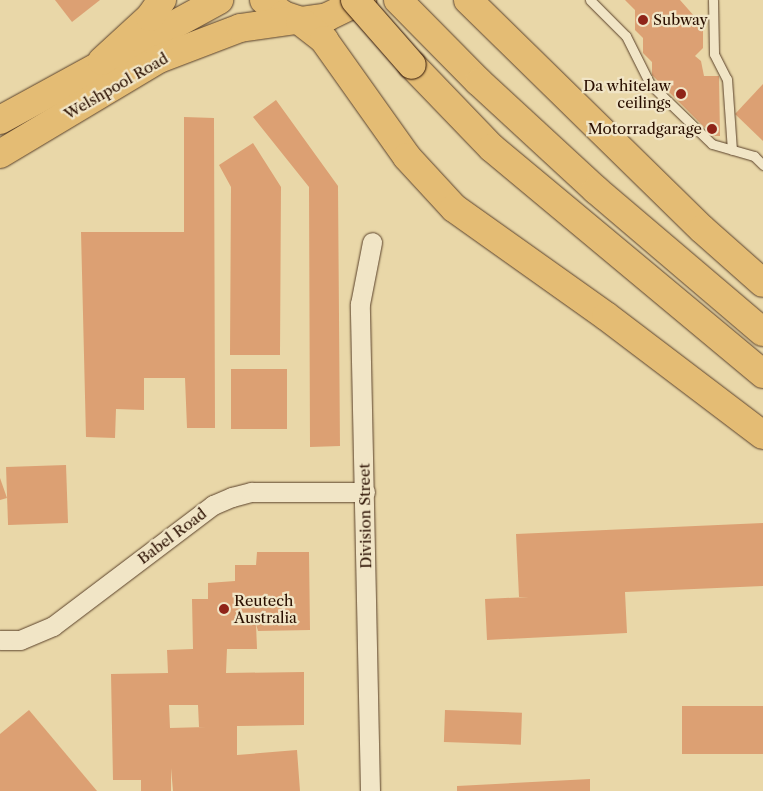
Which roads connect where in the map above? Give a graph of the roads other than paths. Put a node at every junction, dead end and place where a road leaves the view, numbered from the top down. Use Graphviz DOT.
graph roads {
  1 [pos="162,0"];
  2 [pos="219,0"];
  3 [pos="264,0"];
  4 [pos="355,0"];
  5 [pos="362,0"];
  6 [pos="398,0"];
  7 [pos="468,0"];
  8 [pos="590,0"];
  9 [pos="713,0"];
  10 [pos="298,20"];
  11 [pos="102,61"];
  12 [pos="0,120"];
  13 [pos="732,150"];
  14 [pos="0,153"];
  15 [pos="763,165"];
  16 [pos="372,242"];
  17 [pos="763,283"];
  18 [pos="763,332"];
  19 [pos="763,374"];
  20 [pos="763,435"];
  21 [pos="365,492"];
  22 [pos="0,640"];
  23 [pos="370,791"];
  1 -- 11 [label="main road"];
  2 -- 11 [label="main road, Welshpool Road"];
  3 -- 10 [label="main road"];
  4 -- 19 [label="main road, bridge"];
  5 -- 10 [label="main road, Welshpool Road"];
  6 -- 18 [label="main road"];
  7 -- 17 [label="main road"];
  8 -- 13 [label="lane"];
  9 -- 13 [label="lane"];
  10 -- 14 [label="main road, Welshpool Road"];
  10 -- 20 [label="main road"];
  11 -- 12 [label="main road, Welshpool Road"];
  13 -- 15 [label="lane"];
  16 -- 21 [label="street, Division Street"];
  21 -- 22 [label="street, Babel Road"];
  21 -- 23 [label="street, Division Street"];
}
